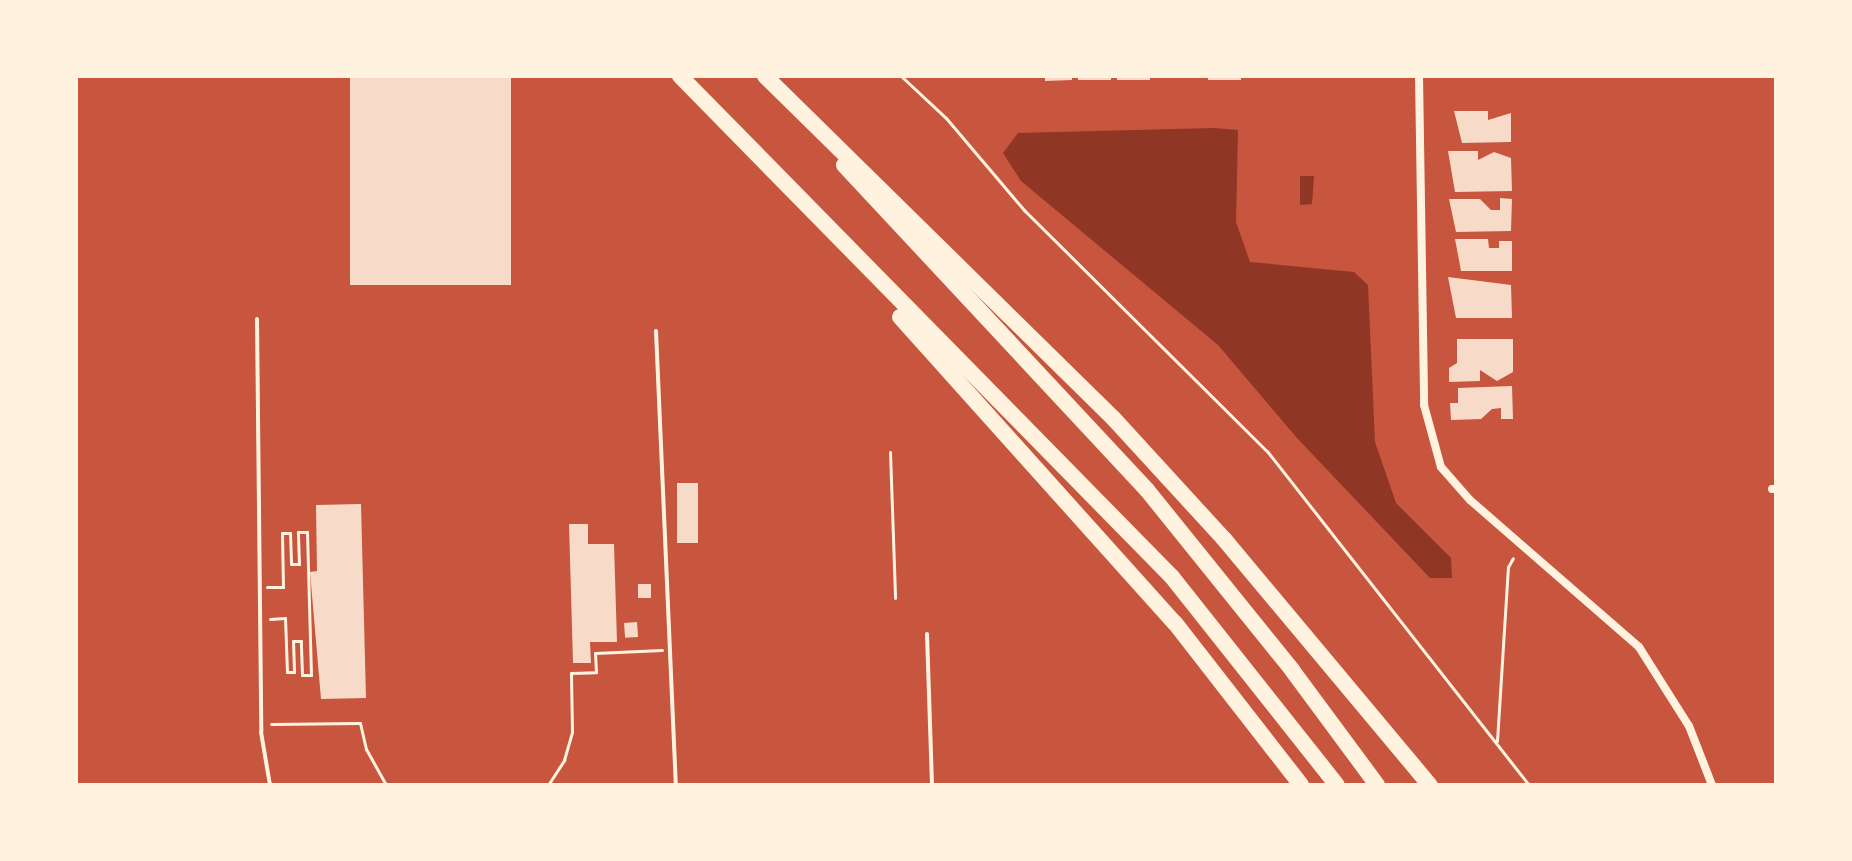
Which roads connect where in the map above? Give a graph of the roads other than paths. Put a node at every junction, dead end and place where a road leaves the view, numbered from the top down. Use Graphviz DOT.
graph roads {
  1 [pos="680,76"];
  2 [pos="757,76"];
  3 [pos="765,76"];
  4 [pos="1419,76"];
  5 [pos="820,221"];
  6 [pos="257,319"];
  7 [pos="656,331"];
  8 [pos="927,634"];
  9 [pos="270,785"];
  10 [pos="676,785"];
  11 [pos="932,785"];
  12 [pos="1301,785"];
  13 [pos="1337,785"];
  14 [pos="1377,785"];
  15 [pos="1430,785"];
  16 [pos="1712,785"];
  1 -- 5 [label="highway"];
  2 -- 14 [label="highway"];
  3 -- 15 [label="highway"];
  4 -- 16 [label="street"];
  5 -- 12 [label="highway"];
  5 -- 13 [label="highway"];
  6 -- 9 [label="lane"];
  7 -- 10 [label="lane"];
  8 -- 11 [label="lane"];
}
